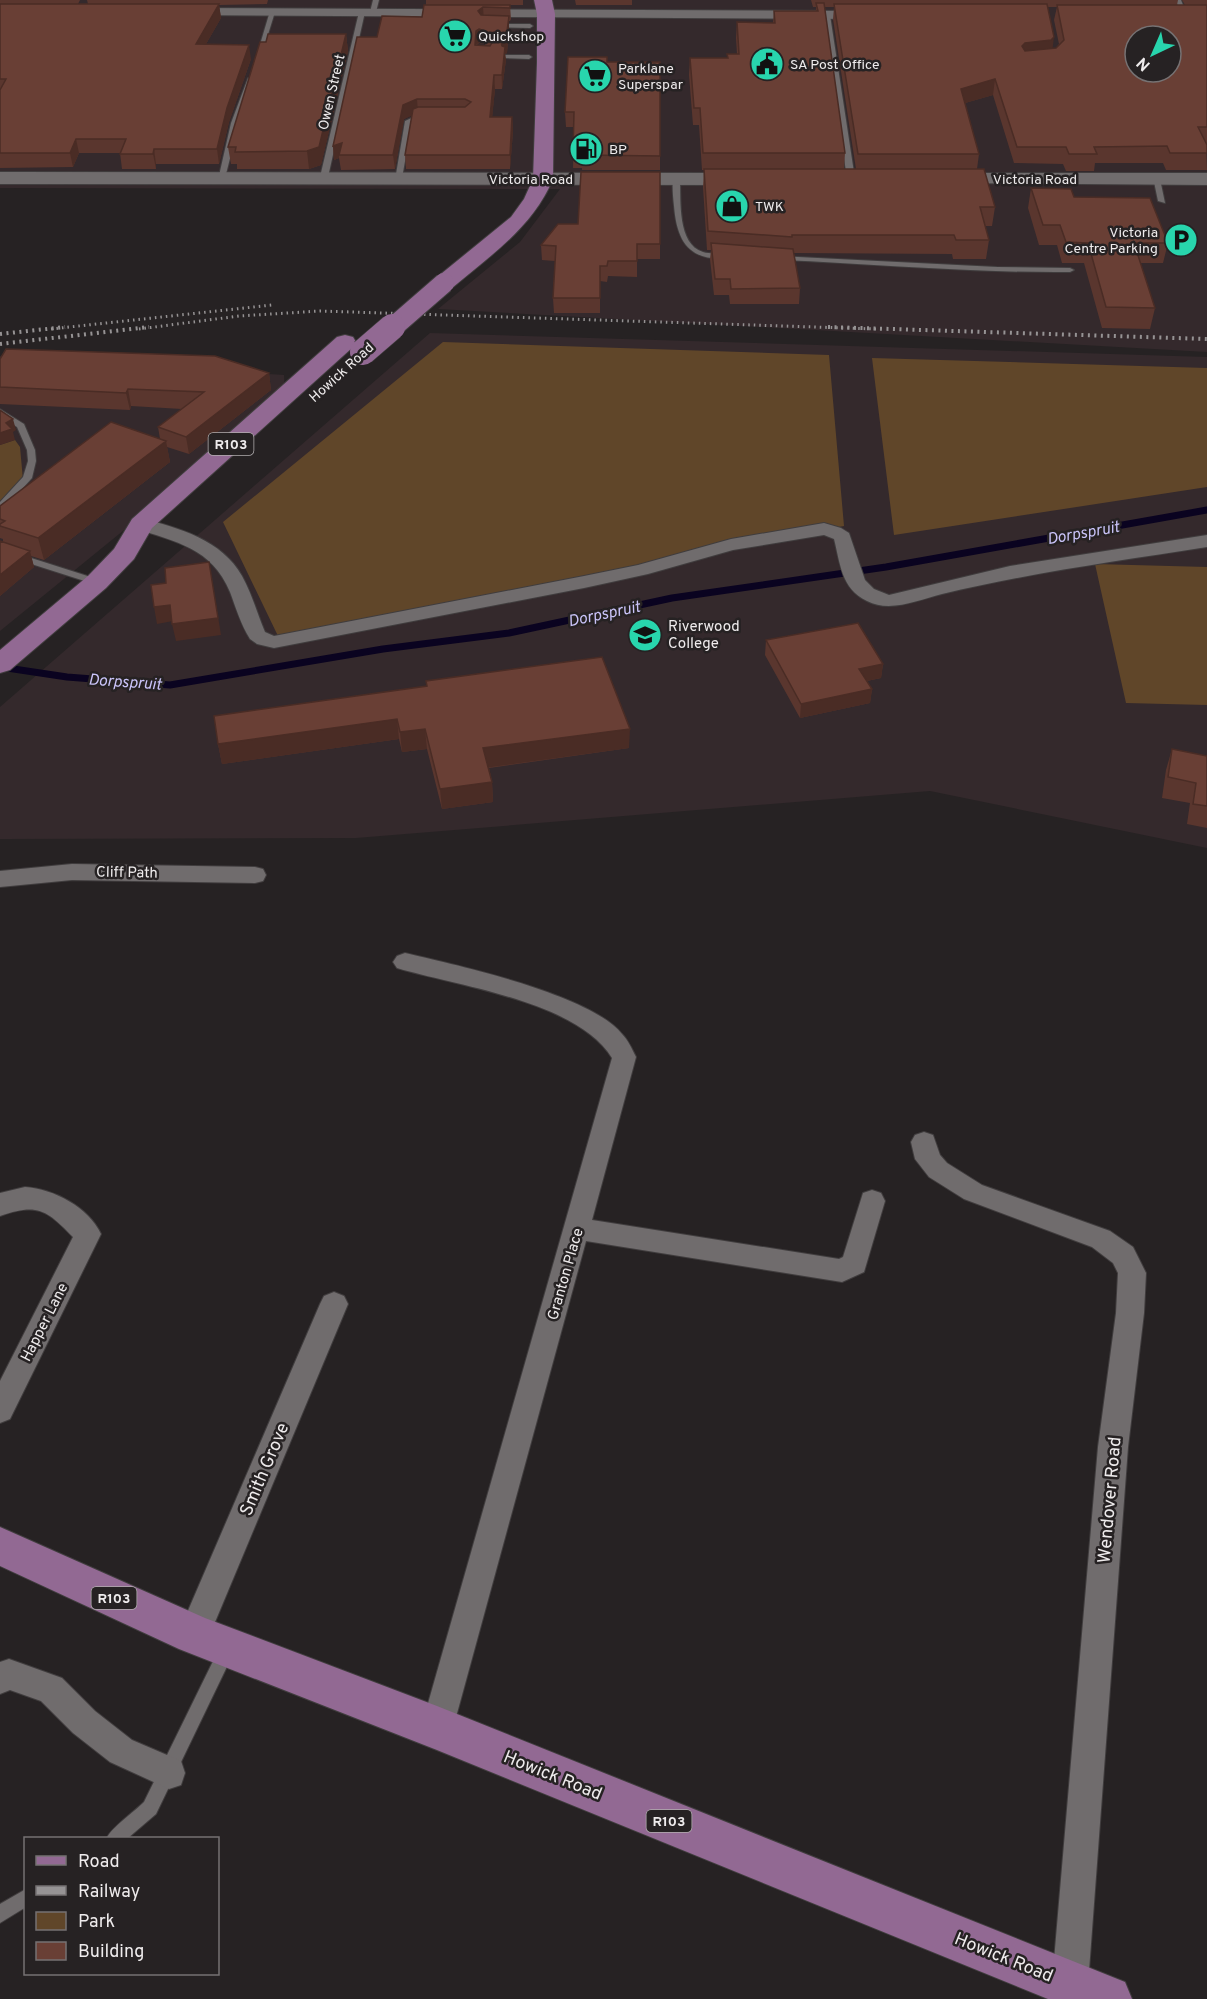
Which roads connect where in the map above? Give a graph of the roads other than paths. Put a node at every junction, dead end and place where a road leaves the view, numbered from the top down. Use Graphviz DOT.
graph roads {
  1 [pos="1178,0"];
  2 [pos="370,8"];
  3 [pos="537,11"];
  4 [pos="177,12"];
  5 [pos="272,12"];
  6 [pos="1185,14"];
  7 [pos="827,15"];
  8 [pos="885,15"];
  9 [pos="506,57"];
  10 [pos="529,57"];
  11 [pos="256,64"];
  12 [pos="252,74"];
  13 [pos="437,117"];
  14 [pos="324,177"];
  15 [pos="0,178"];
  16 [pos="221,178"];
  17 [pos="398,178"];
  18 [pos="533,179"];
  19 [pos="676,179"];
  20 [pos="769,179"];
  21 [pos="827,179"];
  22 [pos="851,179"];
  23 [pos="875,179"];
  24 [pos="922,179"];
  25 [pos="1155,179"];
  26 [pos="1207,179"];
  27 [pos="1162,201"];
  28 [pos="739,257"];
  29 [pos="775,258"];
  30 [pos="1070,270"];
  31 [pos="0,412"];
  32 [pos="0,508"];
  33 [pos="152,528"];
  34 [pos="1207,542"];
  35 [pos="0,551"];
  36 [pos="97,582"];
  37 [pos="0,664"];
  38 [pos="255,875"];
  39 [pos="0,879"];
  40 [pos="405,962"];
  41 [pos="924,1142"];
  42 [pos="872,1201"];
  43 [pos="0,1205"];
  44 [pos="577,1229"];
  45 [pos="334,1304"];
  46 [pos="0,1410"];
  47 [pos="0,1546"];
  48 [pos="212,1640"];
  49 [pos="0,1678"];
  50 [pos="437,1728"];
  51 [pos="169,1773"];
  52 [pos="118,1837"];
  53 [pos="24,1898"];
  54 [pos="0,1914"];
  55 [pos="1089,1991"];
  1 -- 6 [label="lane"];
  2 -- 3 [label="street"];
  2 -- 5 [label="street"];
  2 -- 14 [label="lane, Owen Street"];
  3 -- 7 [label="street"];
  3 -- 10 [label="main road, R103"];
  3 -- 18 [label="main road, R103"];
  4 -- 5 [label="street"];
  5 -- 11 [label="lane"];
  7 -- 8 [label="street"];
  7 -- 22 [label="lane"];
  9 -- 10 [label="lane"];
  10 -- 18 [label="main road, R103"];
  12 -- 16 [label="lane"];
  13 -- 17 [label="lane"];
  14 -- 16 [label="main road, Victoria Road"];
  14 -- 17 [label="main road, Victoria Road"];
  15 -- 16 [label="main road, Victoria Road"];
  17 -- 18 [label="main road, Victoria Road"];
  18 -- 19 [label="main road, Victoria Road"];
  18 -- 33 [label="main road, Howick Road / R103, bridge"];
  19 -- 20 [label="main road, Victoria Road"];
  19 -- 28 [label="lane"];
  21 -- 22 [label="main road"];
  22 -- 23 [label="main road"];
  24 -- 25 [label="main road, Victoria Road"];
  25 -- 26 [label="main road, Victoria Road"];
  25 -- 27 [label="lane"];
  29 -- 30 [label="lane"];
  31 -- 32 [label="lane"];
  33 -- 34 [label="street"];
  33 -- 36 [label="main road, Howick Road / R103"];
  35 -- 36 [label="lane"];
  36 -- 37 [label="main road, Howick Road / R103"];
  38 -- 39 [label="street, Cliff Path"];
  40 -- 44 [label="street, Granton Place"];
  41 -- 55 [label="street, Wendover Road"];
  42 -- 44 [label="street"];
  43 -- 46 [label="street, Happer Lane"];
  44 -- 50 [label="street, Granton Place"];
  45 -- 48 [label="street, Smith Grove"];
  47 -- 48 [label="main road, Howick Road / R103"];
  48 -- 50 [label="main road, Howick Road / R103"];
  48 -- 51 [label="lane"];
  49 -- 51 [label="street"];
  50 -- 55 [label="main road, Howick Road / R103"];
  51 -- 52 [label="lane"];
  53 -- 54 [label="lane"];
}
